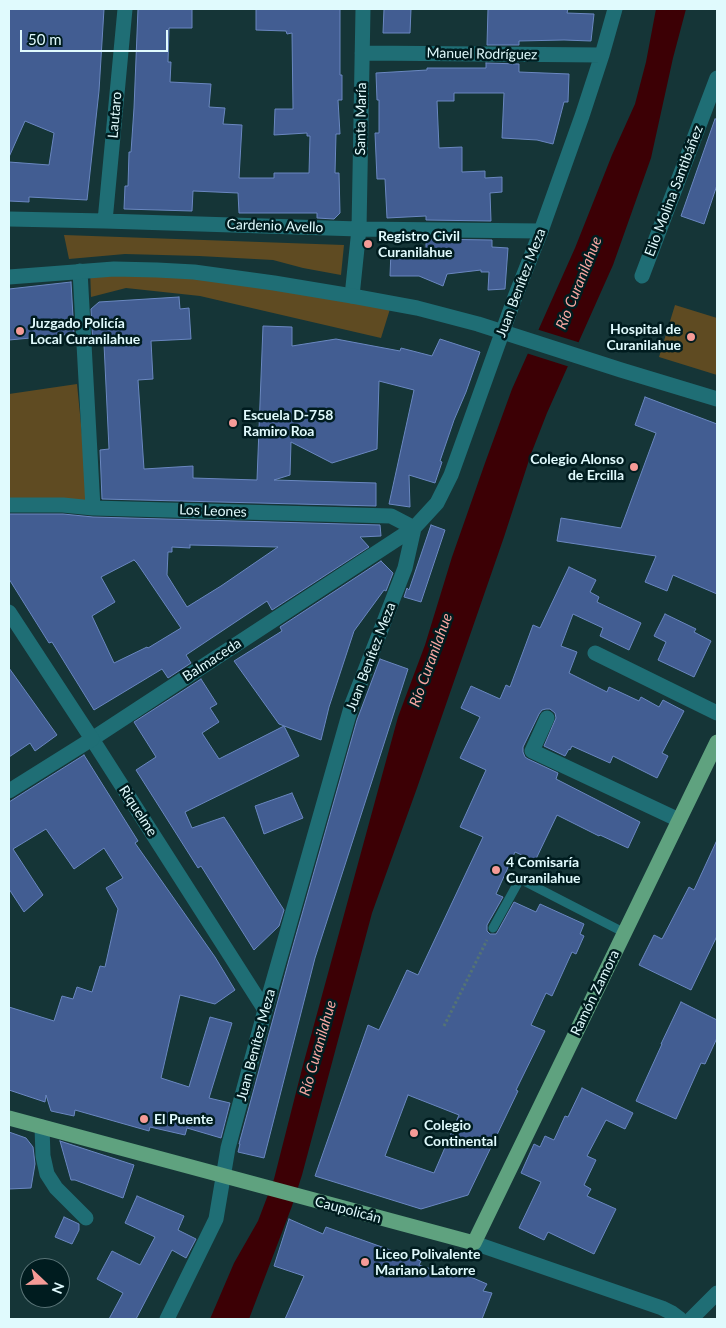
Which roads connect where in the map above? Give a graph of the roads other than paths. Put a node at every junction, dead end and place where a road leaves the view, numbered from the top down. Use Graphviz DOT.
graph roads {
  1 [pos="125,9"];
  2 [pos="363,9"];
  3 [pos="615,9"];
  4 [pos="362,53"];
  5 [pos="602,55"];
  6 [pos="717,78"];
  7 [pos="9,219"];
  8 [pos="105,221"];
  9 [pos="359,229"];
  10 [pos="541,231"];
  11 [pos="80,271"];
  12 [pos="642,276"];
  13 [pos="9,277"];
  14 [pos="352,296"];
  15 [pos="717,399"];
  16 [pos="9,505"];
  17 [pos="93,508"];
  18 [pos="414,528"];
  19 [pos="9,612"];
  20 [pos="595,653"];
  21 [pos="717,713"];
  22 [pos="547,718"];
  23 [pos="92,739"];
  24 [pos="717,742"];
  25 [pos="9,791"];
  26 [pos="679,820"];
  27 [pos="493,928"];
  28 [pos="625,933"];
  29 [pos="265,1010"];
  30 [pos="9,1118"];
  31 [pos="42,1127"];
  32 [pos="86,1218"];
  33 [pos="474,1243"];
  34 [pos="717,1293"];
  35 [pos="168,1319"];
  36 [pos="680,1319"];
  37 [pos="691,1319"];
  1 -- 8 [label="street, Lautaro"];
  2 -- 4 [label="street, Santa María"];
  3 -- 5 [label="street, Juan Benítez Meza"];
  4 -- 5 [label="street, Manuel Rodríguez"];
  4 -- 9 [label="street, Santa María"];
  5 -- 10 [label="street, Juan Benítez Meza"];
  6 -- 12 [label="street, Elio Molina Santibáñez"];
  7 -- 8 [label="street, Cardenio Avello"];
  8 -- 9 [label="street, Cardenio Avello"];
  9 -- 10 [label="street, Cardenio Avello"];
  9 -- 14 [label="street, Santa María"];
  10 -- 18 [label="street, Juan Benítez Meza"];
  11 -- 13 [label="street"];
  11 -- 14 [label="street"];
  11 -- 17 [label="street"];
  14 -- 15 [label="street"];
  16 -- 17 [label="street, Los Leones"];
  17 -- 18 [label="street, Los Leones"];
  18 -- 23 [label="street, Balmaceda"];
  18 -- 29 [label="street, Juan Benítez Meza"];
  19 -- 23 [label="street, Riquelme"];
  20 -- 21 [label="street"];
  22 -- 26 [label="street"];
  23 -- 25 [label="street, Balmaceda"];
  23 -- 29 [label="street, Riquelme"];
  24 -- 26 [label="main road, Ramón Zamora"];
  26 -- 28 [label="main road, Ramón Zamora"];
  27 -- 28 [label="lane"];
  28 -- 33 [label="main road, Ramón Zamora"];
  29 -- 35 [label="street, Juan Benítez Meza"];
  30 -- 31 [label="main road, Caupolicán"];
  31 -- 32 [label="street"];
  31 -- 33 [label="main road, Caupolicán"];
  33 -- 36 [label="street, Caupolicán"];
  34 -- 37 [label="street"];
}
